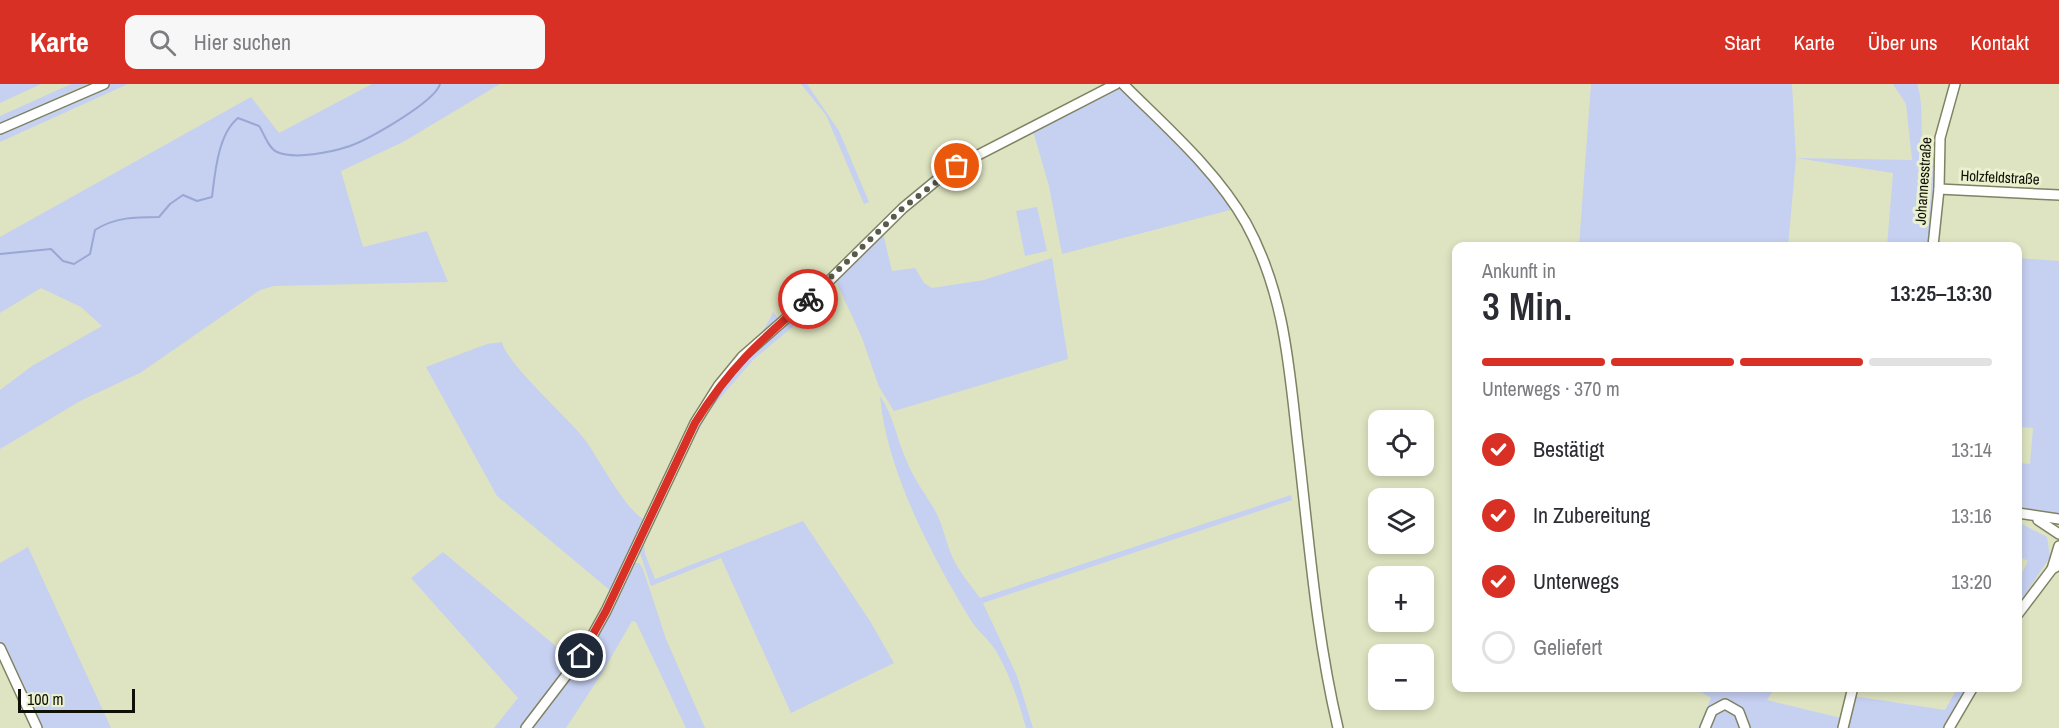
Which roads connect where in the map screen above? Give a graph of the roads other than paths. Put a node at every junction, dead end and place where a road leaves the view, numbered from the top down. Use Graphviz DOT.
graph roads {
  1 [pos="104,84"];
  2 [pos="1116,84"];
  3 [pos="1123,84"];
  4 [pos="1955,84"];
  5 [pos="0,129"];
  6 [pos="1939,189"];
  7 [pos="2059,195"];
  8 [pos="1933,242"];
  9 [pos="2022,514"];
  10 [pos="2034,517"];
  11 [pos="2059,519"];
  12 [pos="2059,534"];
  13 [pos="2059,546"];
  14 [pos="2055,567"];
  15 [pos="2022,609"];
  16 [pos="0,648"];
  17 [pos="1852,692"];
  18 [pos="1970,692"];
  19 [pos="37,728"];
  20 [pos="526,728"];
  21 [pos="1338,728"];
  22 [pos="1705,728"];
  23 [pos="1745,728"];
  24 [pos="1843,728"];
  25 [pos="1949,728"];
  1 -- 5 [label="street"];
  2 -- 20 [label="street"];
  3 -- 21 [label="street"];
  4 -- 6 [label="street, Johannesstraße"];
  6 -- 7 [label="street, Holzfeldstraße"];
  6 -- 8 [label="street, Johannesstraße"];
  9 -- 10 [label="street"];
  10 -- 11 [label="street"];
  10 -- 12 [label="street"];
  13 -- 14 [label="street"];
  14 -- 15 [label="street"];
  16 -- 19 [label="street"];
  17 -- 24 [label="street"];
  18 -- 25 [label="street"];
  22 -- 23 [label="street"];
}
